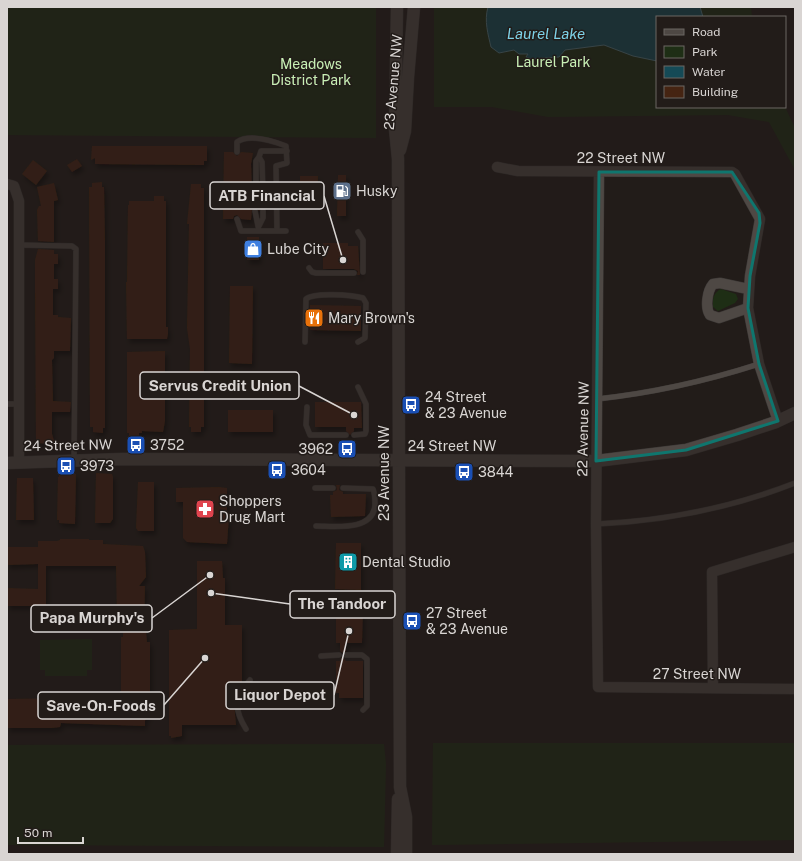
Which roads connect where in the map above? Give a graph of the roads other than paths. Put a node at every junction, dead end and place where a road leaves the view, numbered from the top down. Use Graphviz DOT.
graph roads {
  1 [pos="397,7"];
  2 [pos="414,7"];
  3 [pos="287,151"];
  4 [pos="237,152"];
  5 [pos="259,157"];
  6 [pos="398,159"];
  7 [pos="497,167"];
  8 [pos="599,172"];
  9 [pos="11,185"];
  10 [pos="256,192"];
  11 [pos="263,192"];
  12 [pos="255,211"];
  13 [pos="263,211"];
  14 [pos="237,220"];
  15 [pos="259,228"];
  16 [pos="277,230"];
  17 [pos="286,230"];
  18 [pos="358,232"];
  19 [pos="19,245"];
  20 [pos="309,268"];
  21 [pos="363,272"];
  22 [pos="354,273"];
  23 [pos="748,289"];
  24 [pos="748,308"];
  25 [pos="305,342"];
  26 [pos="358,342"];
  27 [pos="758,364"];
  28 [pos="358,387"];
  29 [pos="597,399"];
  30 [pos="7,404"];
  31 [pos="19,404"];
  32 [pos="307,407"];
  33 [pos="795,413"];
  34 [pos="778,421"];
  35 [pos="346,435"];
  36 [pos="354,435"];
  37 [pos="74,460"];
  38 [pos="399,460"];
  39 [pos="596,461"];
  40 [pos="13,462"];
  41 [pos="795,483"];
  42 [pos="315,488"];
  43 [pos="333,488"];
  44 [pos="343,488"];
  45 [pos="596,524"];
  46 [pos="316,526"];
  47 [pos="795,548"];
  48 [pos="321,656"];
  49 [pos="340,656"];
  50 [pos="346,656"];
  51 [pos="250,680"];
  52 [pos="598,687"];
  53 [pos="713,688"];
  54 [pos="795,689"];
  55 [pos="363,710"];
  56 [pos="246,729"];
  57 [pos="400,787"];
  58 [pos="397,854"];
  59 [pos="406,854"];
  1 -- 6 [label="main road, 23 Avenue NW"];
  2 -- 6 [label="main road, 23 Avenue NW"];
  3 -- 4 [label="lane"];
  3 -- 5 [label="lane"];
  3 -- 16 [label="lane"];
  5 -- 10 [label="lane"];
  5 -- 11 [label="lane"];
  6 -- 38 [label="main road, 23 Avenue NW"];
  7 -- 8 [label="street, 22 Street NW"];
  8 -- 23 [label="street, 22 Street NW"];
  8 -- 29 [label="street, 22 Avenue NW"];
  9 -- 19 [label="street"];
  12 -- 15 [label="lane"];
  13 -- 15 [label="lane"];
  14 -- 15 [label="lane"];
  15 -- 16 [label="lane"];
  16 -- 17 [label="lane"];
  18 -- 21 [label="lane"];
  19 -- 31 [label="street"];
  19 -- 37 [label="lane"];
  20 -- 22 [label="lane"];
  23 -- 24 [label="street"];
  23 -- 24 [label="street"];
  24 -- 27 [label="street"];
  25 -- 26 [label="lane"];
  27 -- 29 [label="lane"];
  27 -- 34 [label="street"];
  28 -- 36 [label="lane"];
  29 -- 39 [label="street, 22 Avenue NW"];
  30 -- 31 [label="lane"];
  31 -- 40 [label="street"];
  32 -- 35 [label="lane"];
  33 -- 34 [label="main road, 24 Street NW"];
  34 -- 39 [label="main road, 24 Street NW"];
  37 -- 38 [label="main road, 24 Street NW"];
  37 -- 40 [label="main road, 24 Street NW"];
  38 -- 39 [label="main road, 24 Street NW"];
  38 -- 57 [label="main road, 23 Avenue NW"];
  39 -- 45 [label="street, 22 Avenue NW"];
  41 -- 45 [label="lane"];
  42 -- 43 [label="lane"];
  44 -- 46 [label="lane"];
  45 -- 52 [label="street, 22 Avenue NW"];
  47 -- 53 [label="street"];
  48 -- 49 [label="lane"];
  50 -- 55 [label="lane"];
  51 -- 56 [label="lane"];
  52 -- 53 [label="street, 27 Street NW"];
  53 -- 54 [label="street, 27 Street NW"];
  57 -- 58 [label="main road, 23 Avenue NW"];
  57 -- 59 [label="main road, 23 Avenue NW"];
}
